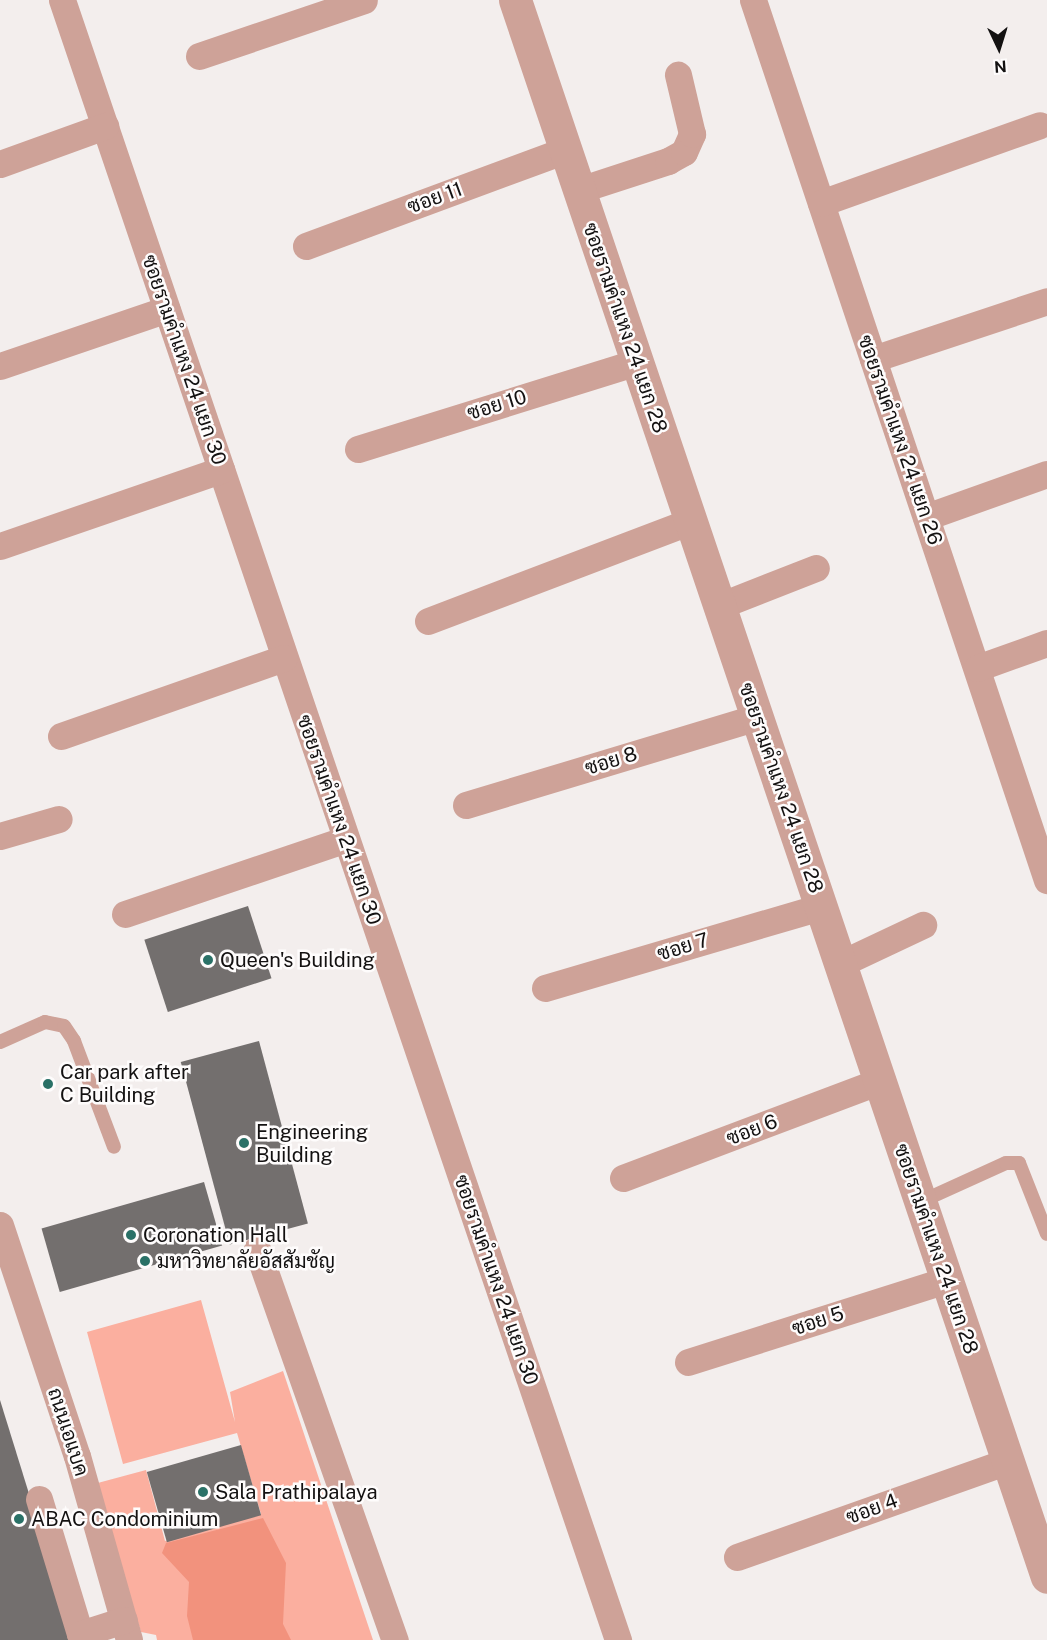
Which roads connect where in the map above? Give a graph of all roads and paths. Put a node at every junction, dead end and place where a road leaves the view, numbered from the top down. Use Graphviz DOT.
graph roads {
  1 [pos="62,0"];
  2 [pos="364,0"];
  3 [pos="515,0"];
  4 [pos="753,0"];
  5 [pos="199,56"];
  6 [pos="678,75"];
  7 [pos="1040,125"];
  8 [pos="105,126"];
  9 [pos="565,150"];
  10 [pos="0,164"];
  11 [pos="579,190"];
  12 [pos="821,203"];
  13 [pos="306,246"];
  14 [pos="1047,301"];
  15 [pos="167,309"];
  16 [pos="873,359"];
  17 [pos="637,362"];
  18 [pos="0,366"];
  19 [pos="358,449"];
  20 [pos="221,470"];
  21 [pos="1047,474"];
  22 [pos="926,517"];
  23 [pos="691,521"];
  24 [pos="0,546"];
  25 [pos="816,568"];
  26 [pos="719,606"];
  27 [pos="428,621"];
  28 [pos="1047,643"];
  29 [pos="284,658"];
  30 [pos="976,668"];
  31 [pos="757,717"];
  32 [pos="61,736"];
  33 [pos="465,805"];
  34 [pos="59,819"];
  35 [pos="1039,830"];
  36 [pos="0,836"];
  37 [pos="346,839"];
  38 [pos="1047,880"];
  39 [pos="821,906"];
  40 [pos="124,914"];
  41 [pos="923,925"];
  42 [pos="840,964"];
  43 [pos="545,988"];
  44 [pos="0,1042"];
  45 [pos="880,1081"];
  46 [pos="114,1147"];
  47 [pos="623,1178"];
  48 [pos="920,1202"];
  49 [pos="0,1225"];
  50 [pos="1047,1234"];
  51 [pos="257,1249"];
  52 [pos="947,1280"];
  53 [pos="688,1362"];
  54 [pos="1008,1461"];
  55 [pos="39,1499"];
  56 [pos="737,1557"];
  57 [pos="1047,1577"];
  58 [pos="127,1630"];
  59 [pos="395,1640"];
  60 [pos="618,1640"];
  1 -- 8 [label="street, ซอยรามคำแหง 24 แยก 30"];
  2 -- 5 [label="street"];
  3 -- 9 [label="street, ซอยรามคำแหง 24 แยก 28"];
  4 -- 12 [label="street, ซอยรามคำแหง 24 แยก 26"];
  6 -- 11 [label="street"];
  7 -- 12 [label="street"];
  8 -- 10 [label="street"];
  8 -- 15 [label="street, ซอยรามคำแหง 24 แยก 30"];
  9 -- 11 [label="street, ซอยรามคำแหง 24 แยก 28"];
  9 -- 13 [label="street, ซอย 11"];
  11 -- 17 [label="street, ซอยรามคำแหง 24 แยก 28"];
  12 -- 16 [label="street, ซอยรามคำแหง 24 แยก 26"];
  14 -- 16 [label="street"];
  15 -- 18 [label="street"];
  15 -- 20 [label="street, ซอยรามคำแหง 24 แยก 30"];
  16 -- 22 [label="street, ซอยรามคำแหง 24 แยก 26"];
  17 -- 19 [label="street, ซอย 10"];
  17 -- 23 [label="street, ซอยรามคำแหง 24 แยก 28"];
  20 -- 24 [label="street"];
  20 -- 29 [label="street, ซอยรามคำแหง 24 แยก 30"];
  21 -- 22 [label="street"];
  22 -- 30 [label="street, ซอยรามคำแหง 24 แยก 26"];
  23 -- 26 [label="street, ซอยรามคำแหง 24 แยก 28"];
  23 -- 27 [label="street"];
  25 -- 26 [label="street"];
  26 -- 31 [label="street, ซอยรามคำแหง 24 แยก 28"];
  28 -- 30 [label="street"];
  29 -- 32 [label="street"];
  29 -- 37 [label="street, ซอยรามคำแหง 24 แยก 30"];
  30 -- 35 [label="street, ซอยรามคำแหง 24 แยก 26"];
  31 -- 33 [label="street, ซอย 8"];
  31 -- 39 [label="street, ซอยรามคำแหง 24 แยก 28"];
  34 -- 36 [label="street"];
  35 -- 38 [label="street, ซอยรามคำแหง 24 แยก 26"];
  37 -- 40 [label="street"];
  37 -- 60 [label="street, ซอยรามคำแหง 24 แยก 30"];
  39 -- 42 [label="street, ซอยรามคำแหง 24 แยก 28"];
  39 -- 43 [label="street, ซอย 7"];
  41 -- 42 [label="street"];
  42 -- 45 [label="street, ซอยรามคำแหง 24 แยก 28"];
  44 -- 46 [label="lane"];
  45 -- 47 [label="street, ซอย 6"];
  45 -- 48 [label="street, ซอยรามคำแหง 24 แยก 28"];
  48 -- 50 [label="lane"];
  48 -- 52 [label="street, ซอยรามคำแหง 24 แยก 28"];
  49 -- 58 [label="street, ถนนเอแบค"];
  51 -- 59 [label="street"];
  52 -- 53 [label="street, ซอย 5"];
  52 -- 54 [label="street, ซอยรามคำแหง 24 แยก 28"];
  54 -- 56 [label="street, ซอย 4"];
  54 -- 57 [label="street, ซอยรามคำแหง 24 แยก 28"];
  55 -- 58 [label="street"];
}
